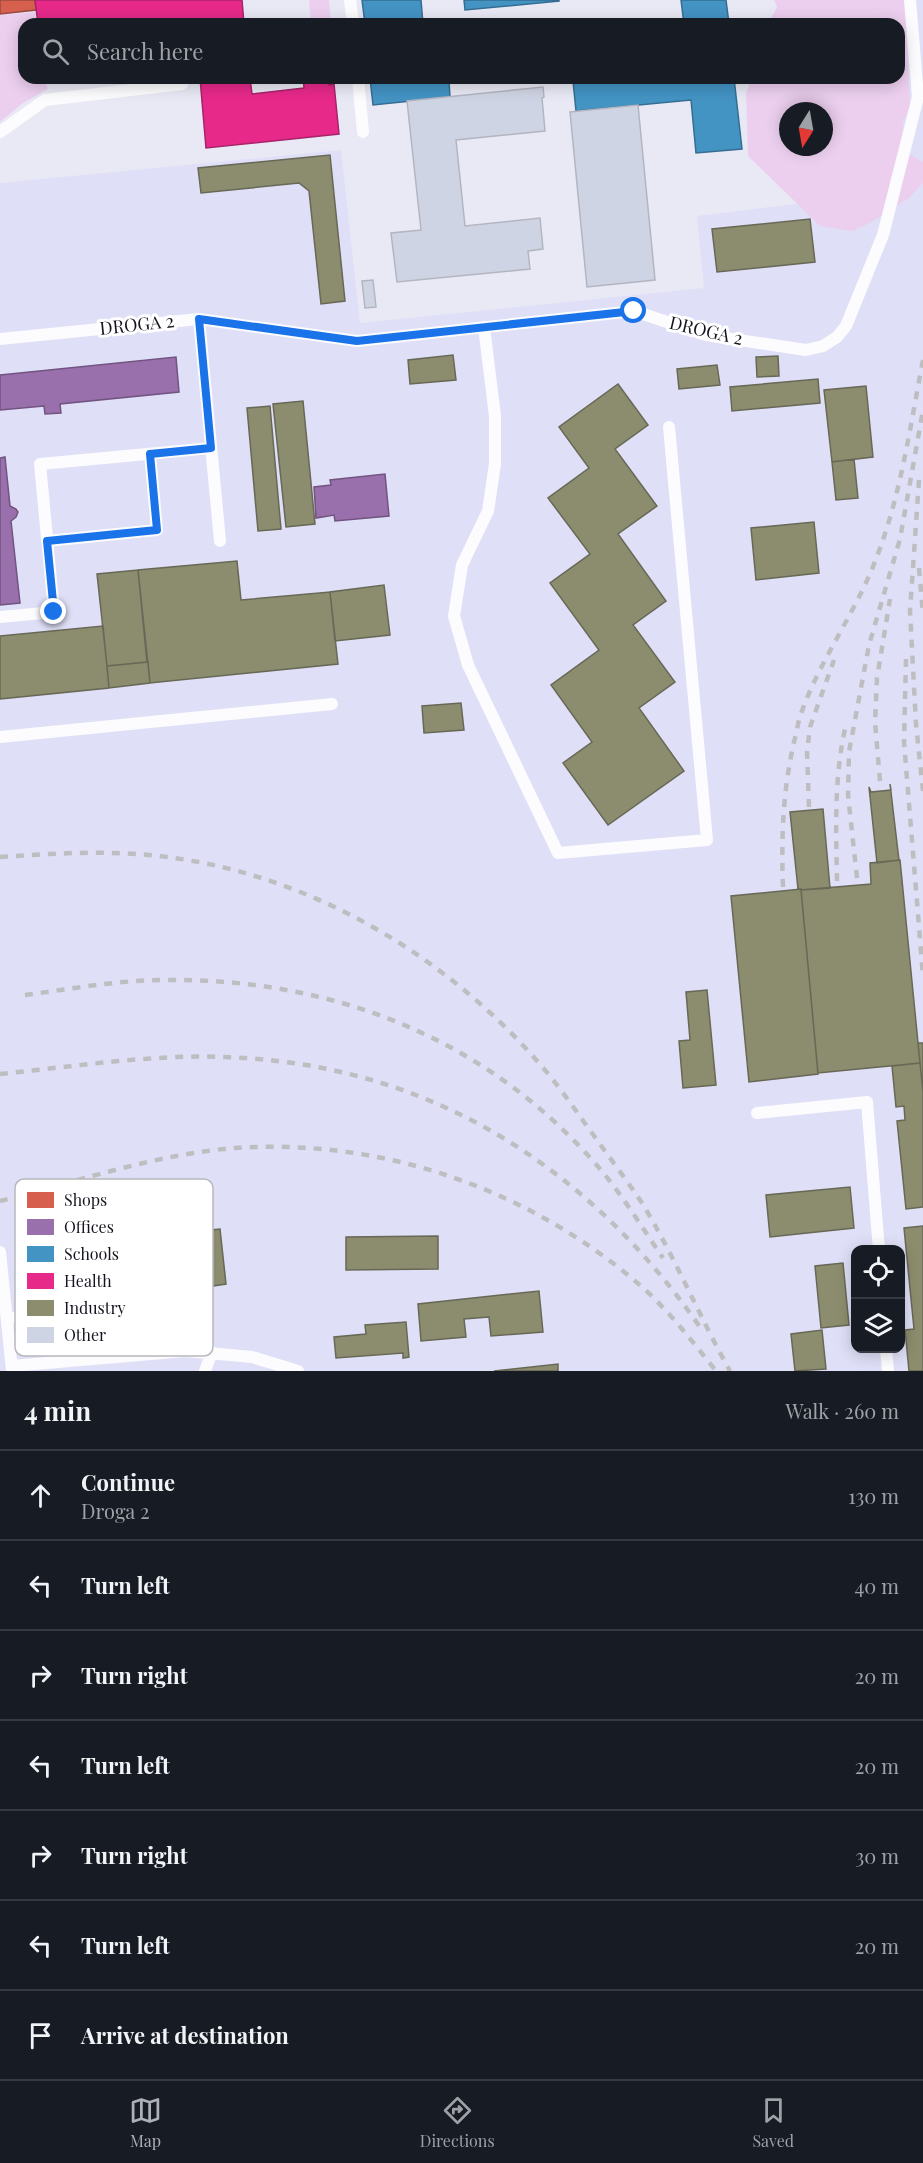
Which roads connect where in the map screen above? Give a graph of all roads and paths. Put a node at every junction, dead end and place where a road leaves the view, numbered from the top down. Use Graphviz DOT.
graph roads {
  1 [pos="350,0"];
  2 [pos="910,0"];
  3 [pos="352,18"];
  4 [pos="182,84"];
  5 [pos="359,84"];
  6 [pos="0,132"];
  7 [pos="363,132"];
  8 [pos="199,319"];
  9 [pos="484,327"];
  10 [pos="0,339"];
  11 [pos="669,427"];
  12 [pos="211,448"];
  13 [pos="150,454"];
  14 [pos="47,541"];
  15 [pos="220,541"];
  16 [pos="0,617"];
  17 [pos="332,704"];
  18 [pos="0,737"];
  19 [pos="757,1113"];
  20 [pos="879,1245"];
  21 [pos="0,1252"];
  22 [pos="7,1318"];
  23 [pos="15,1318"];
  24 [pos="213,1352"];
  25 [pos="886,1353"];
  26 [pos="70,1356"];
  27 [pos="128,1356"];
  28 [pos="211,1356"];
  29 [pos="71,1361"];
  30 [pos="12,1369"];
  31 [pos="205,1371"];
  32 [pos="297,1371"];
  33 [pos="888,1371"];
  1 -- 3 [label="lane"];
  2 -- 9 [label="lane, DROGA 2"];
  4 -- 6 [label="lane"];
  5 -- 7 [label="lane"];
  8 -- 9 [label="lane, DROGA 2"];
  8 -- 10 [label="lane, DROGA 2"];
  8 -- 12 [label="lane"];
  9 -- 11 [label="lane"];
  12 -- 13 [label="lane"];
  12 -- 15 [label="lane"];
  13 -- 14 [label="lane"];
  13 -- 14 [label="lane"];
  14 -- 16 [label="lane"];
  17 -- 18 [label="lane"];
  19 -- 20 [label="lane"];
  21 -- 22 [label="lane"];
  22 -- 23 [label="lane"];
  22 -- 30 [label="lane"];
  24 -- 32 [label="lane"];
  25 -- 33 [label="lane"];
  26 -- 29 [label="lane"];
  27 -- 29 [label="lane"];
  28 -- 31 [label="lane"];
  29 -- 30 [label="lane"];
}
